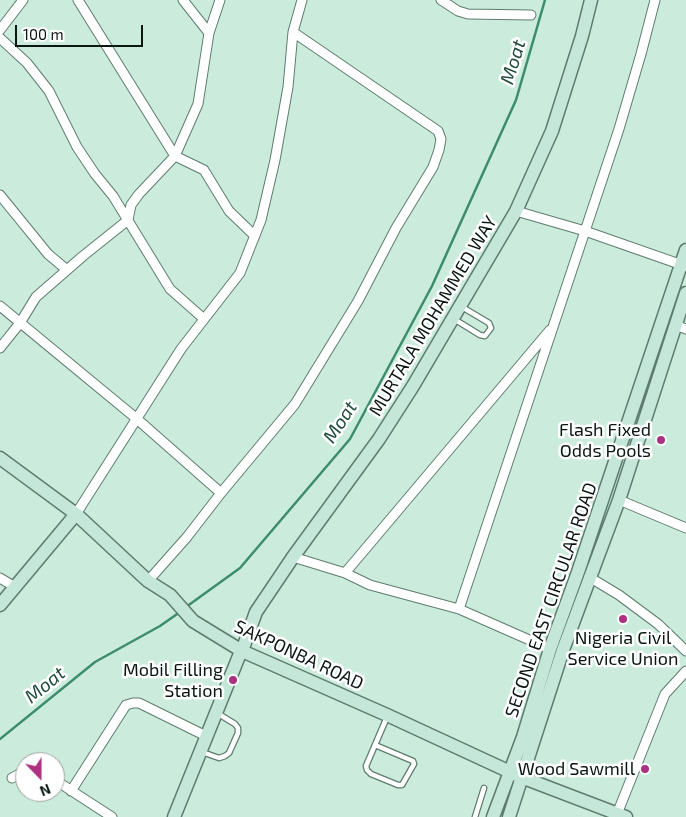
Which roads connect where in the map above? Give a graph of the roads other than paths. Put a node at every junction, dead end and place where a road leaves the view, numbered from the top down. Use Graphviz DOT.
graph roads {
  1 [pos="23,0"];
  2 [pos="78,0"];
  3 [pos="183,0"];
  4 [pos="220,0"];
  5 [pos="302,0"];
  6 [pos="441,0"];
  7 [pos="591,0"];
  8 [pos="655,0"];
  9 [pos="531,15"];
  10 [pos="0,30"];
  11 [pos="293,32"];
  12 [pos="209,33"];
  13 [pos="0,38"];
  14 [pos="175,156"];
  15 [pos="0,195"];
  16 [pos="516,211"];
  17 [pos="128,220"];
  18 [pos="585,231"];
  19 [pos="255,236"];
  20 [pos="686,250"];
  21 [pos="684,265"];
  22 [pos="68,270"];
  23 [pos="686,292"];
  24 [pos="0,306"];
  25 [pos="460,306"];
  26 [pos="452,318"];
  27 [pos="204,319"];
  28 [pos="20,323"];
  29 [pos="554,326"];
  30 [pos="681,327"];
  31 [pos="0,348"];
  32 [pos="137,419"];
  33 [pos="0,458"];
  34 [pos="221,493"];
  35 [pos="618,500"];
  36 [pos="76,514"];
  37 [pos="686,528"];
  38 [pos="293,556"];
  39 [pos="345,573"];
  40 [pos="589,577"];
  41 [pos="0,578"];
  42 [pos="148,581"];
  43 [pos="15,587"];
  44 [pos="0,605"];
  45 [pos="459,609"];
  46 [pos="550,649"];
  47 [pos="242,651"];
  48 [pos="686,651"];
  49 [pos="686,671"];
  50 [pos="215,713"];
  51 [pos="387,715"];
  52 [pos="206,736"];
  53 [pos="375,745"];
  54 [pos="200,750"];
  55 [pos="516,775"];
  56 [pos="15,776"];
  57 [pos="12,778"];
  58 [pos="65,787"];
  59 [pos="484,788"];
  60 [pos="71,791"];
  61 [pos="621,816"];
  62 [pos="112,817"];
  63 [pos="174,817"];
  64 [pos="475,817"];
  65 [pos="493,817"];
  66 [pos="509,817"];
  1 -- 10 [label="street"];
  2 -- 14 [label="street"];
  3 -- 12 [label="street"];
  4 -- 12 [label="street"];
  5 -- 11 [label="street"];
  6 -- 9 [label="street"];
  7 -- 16 [label="main road, MURTALA MOHAMMED WAY"];
  8 -- 18 [label="street"];
  11 -- 19 [label="street"];
  11 -- 34 [label="street"];
  12 -- 14 [label="street"];
  13 -- 17 [label="street"];
  14 -- 17 [label="street"];
  14 -- 19 [label="street"];
  15 -- 22 [label="street"];
  16 -- 18 [label="street"];
  16 -- 25 [label="main road, MURTALA MOHAMMED WAY"];
  17 -- 22 [label="street"];
  17 -- 27 [label="street"];
  18 -- 21 [label="street"];
  18 -- 29 [label="street"];
  19 -- 27 [label="street"];
  20 -- 21 [label="main road, SECOND EAST CIRCULAR ROAD"];
  21 -- 46 [label="main road, SECOND EAST CIRCULAR ROAD"];
  22 -- 28 [label="street"];
  23 -- 30 [label="main road, SECOND EAST CIRCULAR ROAD"];
  24 -- 28 [label="street"];
  25 -- 26 [label="main road, MURTALA MOHAMMED WAY"];
  25 -- 26 [label="lane"];
  26 -- 38 [label="main road, MURTALA MOHAMMED WAY"];
  27 -- 32 [label="street"];
  28 -- 31 [label="street"];
  28 -- 32 [label="street"];
  29 -- 39 [label="street"];
  29 -- 45 [label="street"];
  30 -- 35 [label="main road, SECOND EAST CIRCULAR ROAD"];
  32 -- 34 [label="street"];
  32 -- 36 [label="street"];
  33 -- 36 [label="main road, SAKPONBA ROAD"];
  34 -- 42 [label="street"];
  35 -- 37 [label="street"];
  35 -- 40 [label="main road, SECOND EAST CIRCULAR ROAD"];
  36 -- 42 [label="main road, SAKPONBA ROAD"];
  36 -- 43 [label="main road"];
  38 -- 39 [label="street"];
  38 -- 47 [label="main road, MURTALA MOHAMMED WAY"];
  39 -- 45 [label="street"];
  40 -- 48 [label="street"];
  40 -- 55 [label="main road, SECOND EAST CIRCULAR ROAD"];
  41 -- 43 [label="street"];
  42 -- 47 [label="main road, SAKPONBA ROAD"];
  43 -- 44 [label="main road"];
  45 -- 46 [label="street"];
  46 -- 55 [label="main road, SECOND EAST CIRCULAR ROAD"];
  47 -- 50 [label="main road, MURTALA MOHAMMED WAY"];
  47 -- 51 [label="main road, SAKPONBA ROAD"];
  49 -- 61 [label="street"];
  50 -- 52 [label="main road, MURTALA MOHAMMED WAY"];
  50 -- 54 [label="lane"];
  51 -- 53 [label="lane"];
  51 -- 55 [label="main road, SAKPONBA ROAD"];
  52 -- 54 [label="main road, MURTALA MOHAMMED WAY"];
  52 -- 60 [label="street"];
  53 -- 53 [label="lane"];
  54 -- 63 [label="main road, MURTALA MOHAMMED WAY"];
  55 -- 61 [label="main road, SAKPONBA ROAD"];
  55 -- 65 [label="main road, SECOND EAST CIRCULAR ROAD"];
  55 -- 66 [label="main road, SECOND EAST CIRCULAR ROAD"];
  56 -- 57 [label="street"];
  58 -- 60 [label="street"];
  59 -- 64 [label="lane"];
  60 -- 62 [label="street"];
}
